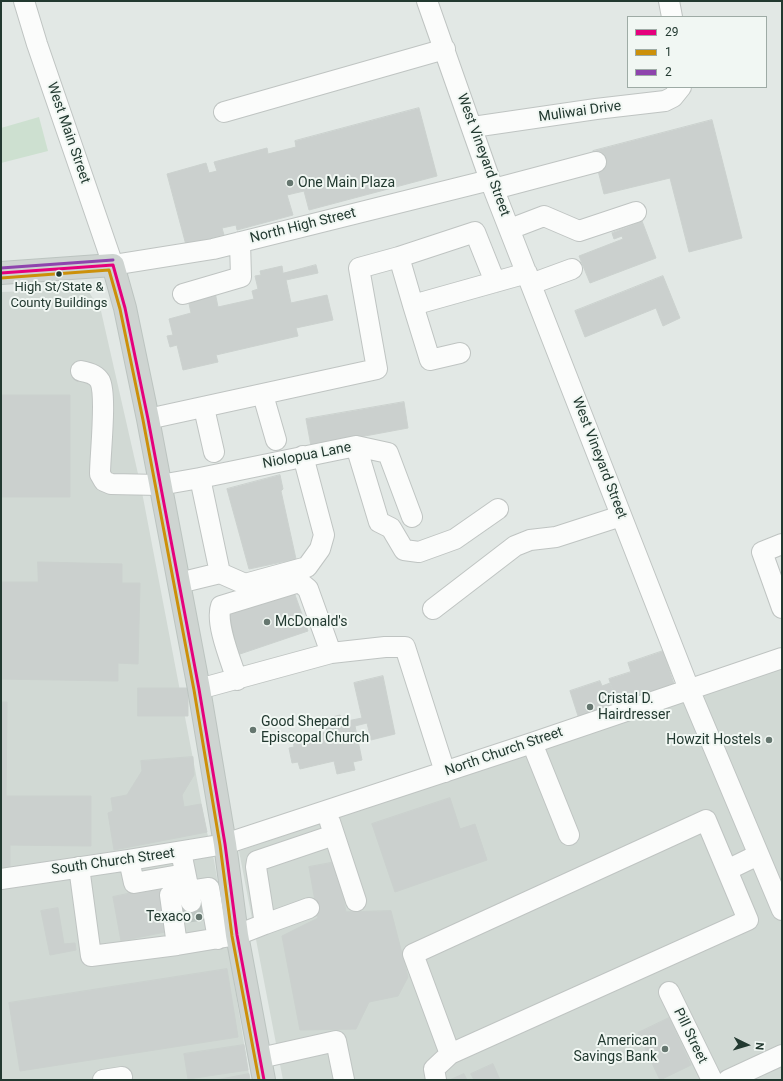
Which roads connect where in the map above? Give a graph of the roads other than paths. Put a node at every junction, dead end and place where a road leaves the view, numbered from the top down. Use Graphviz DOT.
graph roads {
  1 [pos="24,1"];
  2 [pos="428,1"];
  3 [pos="669,1"];
  4 [pos="672,16"];
  5 [pos="445,49"];
  6 [pos="680,88"];
  7 [pos="224,112"];
  8 [pos="473,126"];
  9 [pos="596,162"];
  10 [pos="492,184"];
  11 [pos="636,212"];
  12 [pos="510,229"];
  13 [pos="240,242"];
  14 [pos="399,257"];
  15 [pos="113,265"];
  16 [pos="572,269"];
  17 [pos="1,273"];
  18 [pos="529,279"];
  19 [pos="495,282"];
  20 [pos="183,294"];
  21 [pos="413,305"];
  22 [pos="460,353"];
  23 [pos="81,371"];
  24 [pos="263,395"];
  25 [pos="204,408"];
  26 [pos="148,419"];
  27 [pos="276,440"];
  28 [pos="356,446"];
  29 [pos="214,452"];
  30 [pos="303,456"];
  31 [pos="200,478"];
  32 [pos="160,485"];
  33 [pos="498,509"];
  34 [pos="621,516"];
  35 [pos="412,517"];
  36 [pos="782,544"];
  37 [pos="220,572"];
  38 [pos="179,583"];
  39 [pos="782,608"];
  40 [pos="433,609"];
  41 [pos="331,653"];
  42 [pos="782,658"];
  43 [pos="237,680"];
  44 [pos="199,689"];
  45 [pos="689,690"];
  46 [pos="532,743"];
  47 [pos="445,772"];
  48 [pos="327,811"];
  49 [pos="266,831"];
  50 [pos="334,835"];
  51 [pos="569,835"];
  52 [pos="225,844"];
  53 [pos="182,852"];
  54 [pos="273,855"];
  55 [pos="758,855"];
  56 [pos="129,860"];
  57 [pos="79,867"];
  58 [pos="727,870"];
  59 [pos="1,879"];
  60 [pos="230,883"];
  61 [pos="209,888"];
  62 [pos="188,889"];
  63 [pos="356,902"];
  64 [pos="309,908"];
  65 [pos="782,910"];
  66 [pos="265,924"];
  67 [pos="228,937"];
  68 [pos="177,945"];
  69 [pos="669,992"];
  70 [pos="450,1054"];
  71 [pos="782,1055"];
  72 [pos="260,1058"];
  73 [pos="264,1080"];
  74 [pos="344,1080"];
  75 [pos="436,1080"];
  76 [pos="712,1080"];
  77 [pos="728,1080"];
  1 -- 15 [label="street, West Main Street"];
  2 -- 5 [label="street, West Vineyard Street"];
  3 -- 4 [label="street"];
  5 -- 7 [label="street"];
  5 -- 8 [label="street, West Vineyard Street"];
  6 -- 8 [label="street, Muliwai Drive"];
  8 -- 10 [label="street, West Vineyard Street"];
  9 -- 10 [label="street, North High Street"];
  10 -- 12 [label="street, West Vineyard Street"];
  10 -- 13 [label="street, North High Street"];
  11 -- 12 [label="street"];
  12 -- 18 [label="street, West Vineyard Street"];
  13 -- 15 [label="street, North High Street"];
  13 -- 20 [label="street"];
  14 -- 19 [label="street"];
  14 -- 21 [label="street"];
  14 -- 24 [label="street"];
  15 -- 17 [label="main road"];
  15 -- 26 [label="main road"];
  16 -- 18 [label="street"];
  18 -- 19 [label="street"];
  18 -- 34 [label="street, West Vineyard Street"];
  19 -- 21 [label="street"];
  21 -- 22 [label="street"];
  23 -- 32 [label="street, Niolopua Lane"];
  24 -- 25 [label="street"];
  24 -- 27 [label="street"];
  25 -- 26 [label="street"];
  25 -- 29 [label="street"];
  26 -- 32 [label="main road"];
  28 -- 30 [label="street, Niolopua Lane"];
  28 -- 33 [label="street"];
  28 -- 35 [label="street, Niolopua Lane"];
  30 -- 31 [label="street, Niolopua Lane"];
  30 -- 37 [label="street"];
  31 -- 32 [label="street, Niolopua Lane"];
  31 -- 37 [label="street"];
  32 -- 38 [label="main road"];
  34 -- 40 [label="street"];
  34 -- 45 [label="street, West Vineyard Street"];
  36 -- 39 [label="street"];
  37 -- 38 [label="street"];
  38 -- 44 [label="main road"];
  41 -- 43 [label="street"];
  41 -- 43 [label="street"];
  41 -- 47 [label="street"];
  42 -- 45 [label="street, North Church Street"];
  43 -- 44 [label="street"];
  44 -- 52 [label="main road"];
  45 -- 46 [label="street, North Church Street"];
  45 -- 55 [label="street, West Vineyard Street"];
  46 -- 47 [label="street, North Church Street"];
  46 -- 51 [label="street"];
  47 -- 48 [label="street, North Church Street"];
  48 -- 49 [label="street, North Church Street"];
  48 -- 50 [label="street"];
  49 -- 52 [label="street, North Church Street"];
  49 -- 54 [label="street"];
  50 -- 54 [label="street"];
  50 -- 63 [label="street"];
  52 -- 53 [label="street, South Church Street"];
  52 -- 60 [label="main road"];
  53 -- 56 [label="street, South Church Street"];
  53 -- 62 [label="street"];
  54 -- 66 [label="street"];
  55 -- 58 [label="street"];
  55 -- 65 [label="street, West Vineyard Street"];
  56 -- 57 [label="street, South Church Street"];
  56 -- 62 [label="street"];
  57 -- 59 [label="street, South Church Street"];
  57 -- 68 [label="street"];
  58 -- 70 [label="street"];
  58 -- 70 [label="street"];
  60 -- 61 [label="street"];
  60 -- 67 [label="main road"];
  61 -- 62 [label="street"];
  61 -- 67 [label="street"];
  62 -- 68 [label="street"];
  64 -- 66 [label="street"];
  66 -- 67 [label="street"];
  67 -- 68 [label="street"];
  67 -- 72 [label="main road"];
  69 -- 76 [label="street, Pill Street"];
  70 -- 75 [label="street"];
  71 -- 77 [label="street"];
  72 -- 73 [label="main road"];
  72 -- 74 [label="street"];
}
